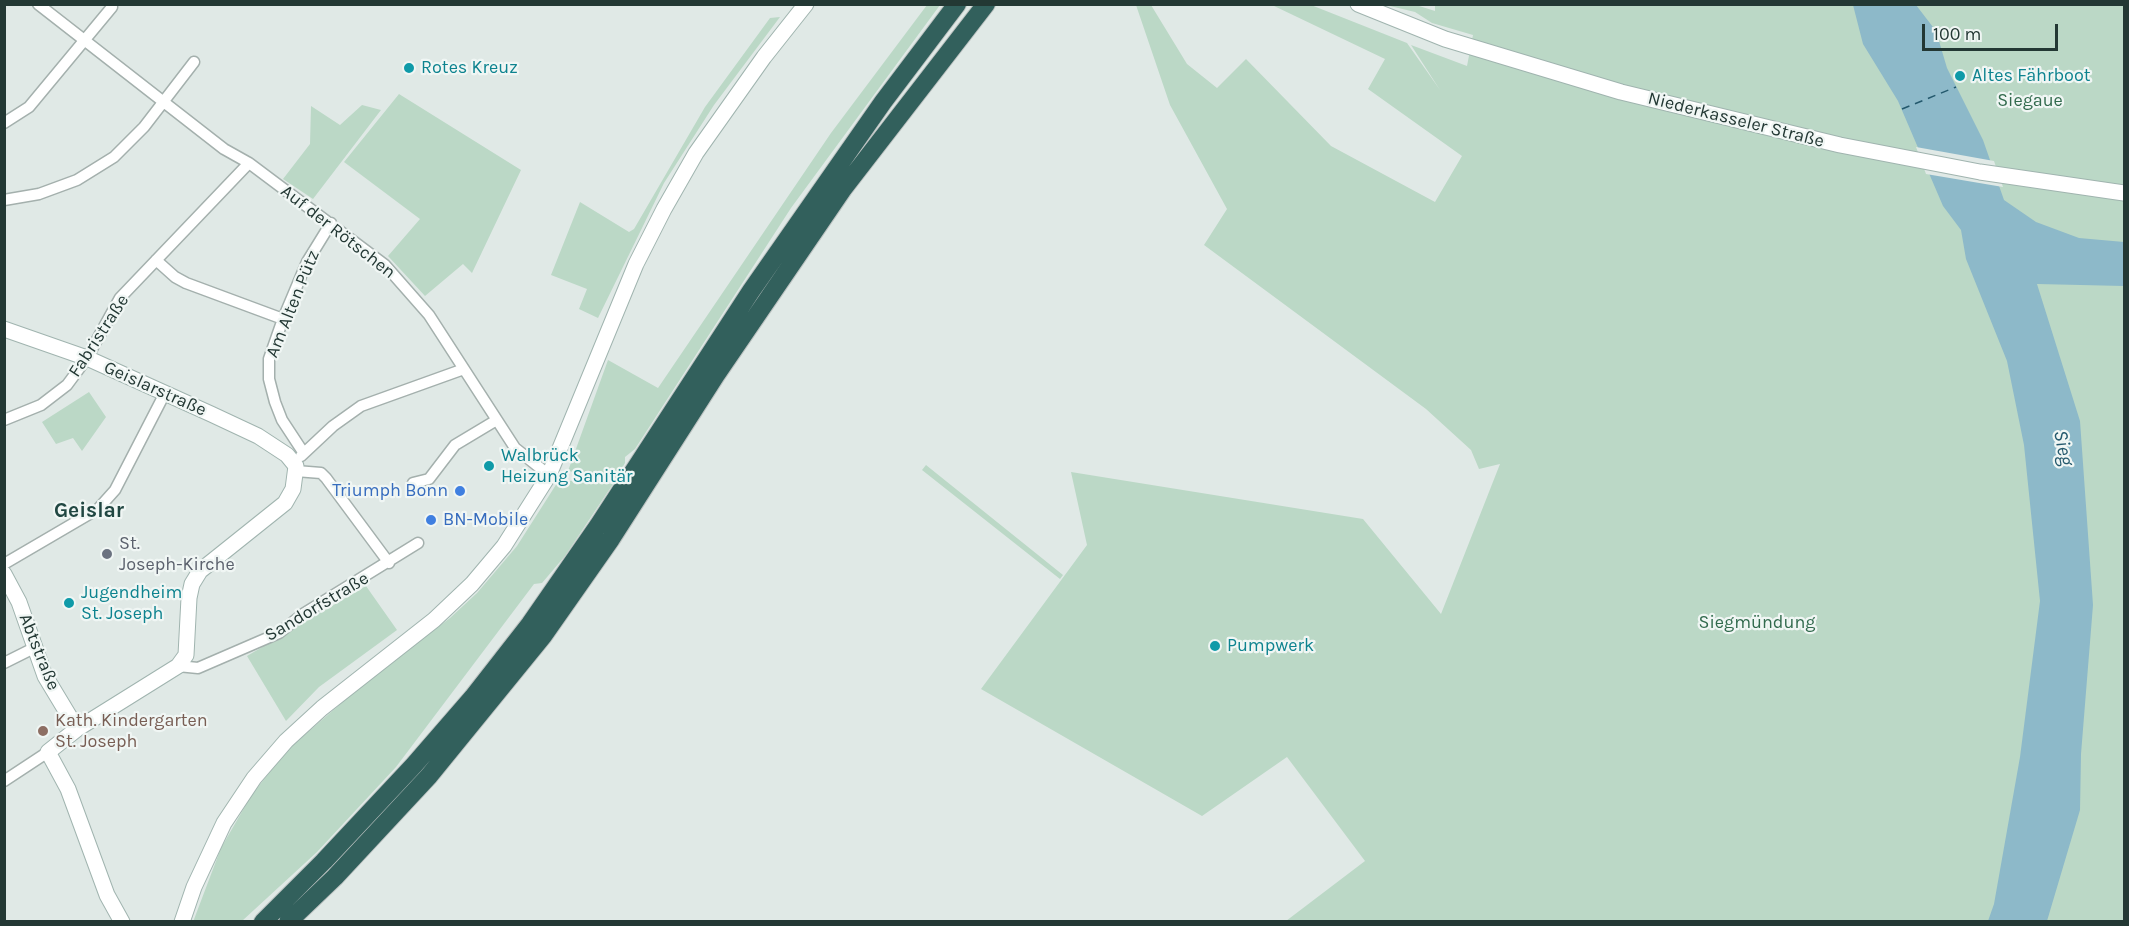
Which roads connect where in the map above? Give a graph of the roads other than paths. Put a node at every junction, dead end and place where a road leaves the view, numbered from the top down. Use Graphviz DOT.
graph roads {
  1 [pos="38,4"];
  2 [pos="806,4"];
  3 [pos="957,4"];
  4 [pos="986,4"];
  5 [pos="1358,4"];
  6 [pos="112,7"];
  7 [pos="85,42"];
  8 [pos="194,62"];
  9 [pos="163,102"];
  10 [pos="4,123"];
  11 [pos="249,163"];
  12 [pos="2124,193"];
  13 [pos="4,200"];
  14 [pos="331,223"];
  15 [pos="156,260"];
  16 [pos="282,319"];
  17 [pos="4,329"];
  18 [pos="87,358"];
  19 [pos="464,369"];
  20 [pos="165,393"];
  21 [pos="4,420"];
  22 [pos="495,421"];
  23 [pos="298,463"];
  24 [pos="549,475"];
  25 [pos="413,483"];
  26 [pos="418,543"];
  27 [pos="389,563"];
  28 [pos="4,564"];
  29 [pos="4,574"];
  30 [pos="34,648"];
  31 [pos="4,663"];
  32 [pos="178,666"];
  33 [pos="77,729"];
  34 [pos="48,752"];
  35 [pos="4,781"];
  36 [pos="122,921"];
  37 [pos="182,921"];
  38 [pos="263,921"];
  39 [pos="288,921"];
  1 -- 7 [label="street, Auf der Rötschen"];
  2 -- 24 [label="main road"];
  3 -- 38 [label="highway"];
  4 -- 39 [label="highway"];
  5 -- 12 [label="main road, Niederkasseler Straße"];
  6 -- 7 [label="street"];
  7 -- 9 [label="street, Auf der Rötschen"];
  7 -- 10 [label="street"];
  8 -- 9 [label="street"];
  9 -- 11 [label="street, Auf der Rötschen"];
  9 -- 13 [label="street"];
  11 -- 14 [label="street, Auf der Rötschen"];
  11 -- 15 [label="street, Fabristraße"];
  14 -- 16 [label="street, Am Alten Pütz"];
  14 -- 19 [label="street, Auf der Rötschen"];
  15 -- 16 [label="street"];
  15 -- 18 [label="street, Fabristraße"];
  16 -- 23 [label="street, Am Alten Pütz"];
  17 -- 18 [label="main road, Geislarstraße"];
  18 -- 20 [label="main road, Geislarstraße"];
  18 -- 21 [label="street, Fabristraße"];
  19 -- 22 [label="street, Auf der Rötschen"];
  19 -- 23 [label="street"];
  20 -- 23 [label="main road, Geislarstraße"];
  20 -- 28 [label="street"];
  22 -- 24 [label="street, Auf der Rötschen"];
  22 -- 25 [label="street"];
  23 -- 27 [label="street"];
  23 -- 32 [label="main road"];
  24 -- 37 [label="main road"];
  26 -- 27 [label="street, Sandorfstraße"];
  27 -- 32 [label="street, Sandorfstraße"];
  29 -- 30 [label="main road, Abtstraße"];
  30 -- 31 [label="street"];
  30 -- 33 [label="main road, Abtstraße"];
  32 -- 33 [label="main road"];
  33 -- 34 [label="main road"];
  34 -- 35 [label="street"];
  34 -- 36 [label="main road"];
}
